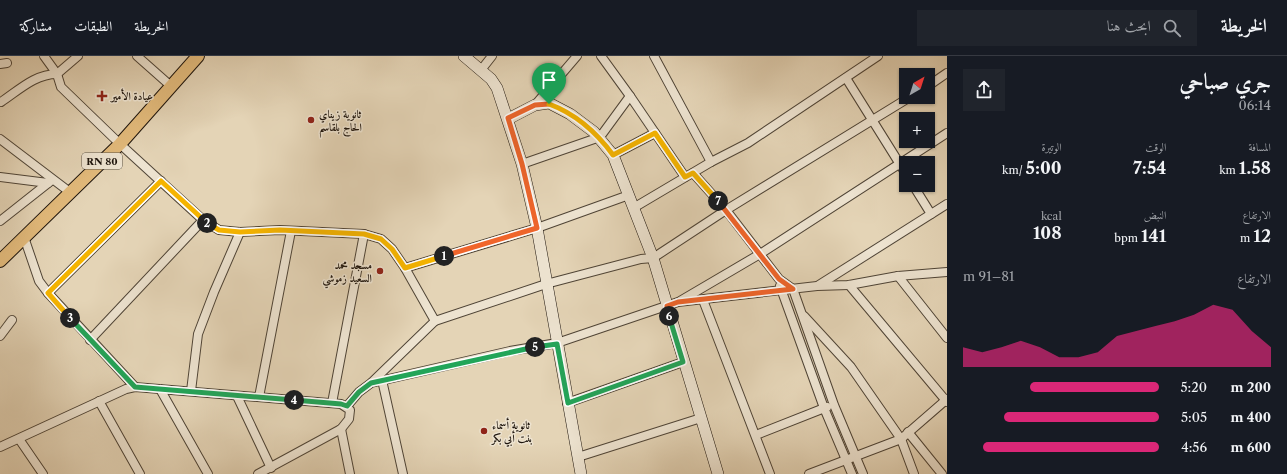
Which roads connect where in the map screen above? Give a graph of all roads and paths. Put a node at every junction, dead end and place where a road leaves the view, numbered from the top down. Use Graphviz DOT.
graph roads {
  1 [pos="44,56"];
  2 [pos="78,56"];
  3 [pos="137,56"];
  4 [pos="198,56"];
  5 [pos="464,56"];
  6 [pos="492,56"];
  7 [pos="577,56"];
  8 [pos="601,56"];
  9 [pos="654,56"];
  10 [pos="878,56"];
  11 [pos="481,70"];
  12 [pos="947,73"];
  13 [pos="57,74"];
  14 [pos="846,78"];
  15 [pos="935,81"];
  16 [pos="172,87"];
  17 [pos="630,96"];
  18 [pos="1,102"];
  19 [pos="899,104"];
  20 [pos="535,105"];
  21 [pos="508,118"];
  22 [pos="873,120"];
  23 [pos="655,133"];
  24 [pos="947,134"];
  25 [pos="600,137"];
  26 [pos="0,139"];
  27 [pos="120,144"];
  28 [pos="613,155"];
  29 [pos="913,156"];
  30 [pos="711,162"];
  31 [pos="899,162"];
  32 [pos="522,164"];
  33 [pos="899,165"];
  34 [pos="693,173"];
  35 [pos="0,177"];
  36 [pos="685,177"];
  37 [pos="50,181"];
  38 [pos="161,181"];
  39 [pos="917,192"];
  40 [pos="71,193"];
  41 [pos="629,195"];
  42 [pos="947,204"];
  43 [pos="634,207"];
  44 [pos="726,210"];
  45 [pos="931,214"];
  46 [pos="204,220"];
  47 [pos="0,221"];
  48 [pos="537,228"];
  49 [pos="291,231"];
  50 [pos="240,232"];
  51 [pos="364,234"];
  52 [pos="24,237"];
  53 [pos="760,254"];
  54 [pos="653,258"];
  55 [pos="0,261"];
  56 [pos="405,268"];
  57 [pos="947,272"];
  58 [pos="898,276"];
  59 [pos="779,279"];
  60 [pos="546,284"];
  61 [pos="849,285"];
  62 [pos="818,286"];
  63 [pos="793,289"];
  64 [pos="781,291"];
  65 [pos="48,293"];
  66 [pos="703,300"];
  67 [pos="678,302"];
  68 [pos="667,306"];
  69 [pos="802,313"];
  70 [pos="12,320"];
  71 [pos="435,321"];
  72 [pos="0,336"];
  73 [pos="947,338"];
  74 [pos="90,340"];
  75 [pos="557,344"];
  76 [pos="683,362"];
  77 [pos="382,380"];
  78 [pos="371,383"];
  79 [pos="135,387"];
  80 [pos="160,389"];
  81 [pos="191,391"];
  82 [pos="237,396"];
  83 [pos="259,397"];
  84 [pos="99,401"];
  85 [pos="947,401"];
  86 [pos="332,403"];
  87 [pos="568,403"];
  88 [pos="834,405"];
  89 [pos="347,406"];
  90 [pos="824,408"];
  91 [pos="702,418"];
  92 [pos="341,429"];
  93 [pos="908,432"];
  94 [pos="756,435"];
  95 [pos="19,439"];
  96 [pos="901,439"];
  97 [pos="0,447"];
  98 [pos="855,455"];
  99 [pos="578,457"];
  100 [pos="846,459"];
  101 [pos="271,468"];
  102 [pos="43,474"];
  103 [pos="140,474"];
  104 [pos="208,474"];
  105 [pos="258,474"];
  106 [pos="350,474"];
  107 [pos="403,474"];
  108 [pos="581,474"];
  109 [pos="717,474"];
  110 [pos="770,474"];
  111 [pos="809,474"];
  112 [pos="852,474"];
  113 [pos="863,474"];
  114 [pos="914,474"];
  115 [pos="942,474"];
  1 -- 13 [label="street"];
  2 -- 13 [label="street"];
  3 -- 16 [label="street"];
  4 -- 16 [label="main road, RN 80"];
  5 -- 11 [label="main road"];
  6 -- 11 [label="street"];
  7 -- 20 [label="street"];
  8 -- 17 [label="street"];
  9 -- 30 [label="street"];
  10 -- 14 [label="street"];
  11 -- 21 [label="main road"];
  12 -- 15 [label="street"];
  13 -- 18 [label="street"];
  13 -- 27 [label="street"];
  14 -- 22 [label="street"];
  14 -- 30 [label="street"];
  16 -- 27 [label="main road, RN 80"];
  17 -- 23 [label="street"];
  17 -- 25 [label="street"];
  19 -- 22 [label="street"];
  20 -- 21 [label="main road"];
  20 -- 25 [label="main road"];
  21 -- 32 [label="main road"];
  22 -- 31 [label="street"];
  22 -- 44 [label="street"];
  23 -- 28 [label="street"];
  23 -- 36 [label="street"];
  24 -- 29 [label="street"];
  25 -- 28 [label="main road"];
  25 -- 32 [label="street"];
  26 -- 37 [label="street"];
  27 -- 38 [label="street"];
  27 -- 40 [label="main road, RN 80"];
  28 -- 41 [label="main road"];
  30 -- 34 [label="street"];
  32 -- 48 [label="main road"];
  33 -- 53 [label="street"];
  34 -- 36 [label="street"];
  34 -- 44 [label="street"];
  35 -- 37 [label="street"];
  36 -- 43 [label="street"];
  37 -- 40 [label="street"];
  37 -- 47 [label="street"];
  38 -- 46 [label="street"];
  38 -- 65 [label="street"];
  39 -- 45 [label="street"];
  40 -- 52 [label="main road, RN 80"];
  41 -- 43 [label="main road"];
  41 -- 48 [label="street"];
  42 -- 45 [label="street"];
  43 -- 54 [label="main road"];
  44 -- 53 [label="street"];
  44 -- 54 [label="street"];
  45 -- 62 [label="street"];
  46 -- 50 [label="street"];
  46 -- 74 [label="street"];
  48 -- 56 [label="street"];
  48 -- 60 [label="main road"];
  49 -- 50 [label="street"];
  49 -- 51 [label="street"];
  49 -- 83 [label="street"];
  50 -- 81 [label="street"];
  51 -- 56 [label="street"];
  51 -- 86 [label="street"];
  52 -- 55 [label="main road, RN 80"];
  52 -- 65 [label="street"];
  53 -- 59 [label="street"];
  53 -- 67 [label="street"];
  54 -- 60 [label="street"];
  54 -- 68 [label="main road"];
  56 -- 71 [label="street"];
  57 -- 58 [label="street"];
  58 -- 61 [label="street"];
  58 -- 73 [label="street"];
  59 -- 63 [label="street"];
  59 -- 64 [label="street"];
  60 -- 71 [label="street"];
  60 -- 75 [label="main road"];
  61 -- 62 [label="street"];
  61 -- 85 [label="street"];
  62 -- 63 [label="street"];
  63 -- 64 [label="street"];
  63 -- 69 [label="street"];
  64 -- 66 [label="street"];
  64 -- 90 [label="street"];
  65 -- 74 [label="street"];
  66 -- 67 [label="street"];
  66 -- 94 [label="street"];
  67 -- 68 [label="street"];
  68 -- 75 [label="street"];
  68 -- 76 [label="main road"];
  69 -- 88 [label="street"];
  69 -- 96 [label="street"];
  70 -- 72 [label="street"];
  71 -- 78 [label="street"];
  74 -- 79 [label="street"];
  75 -- 77 [label="street"];
  75 -- 87 [label="main road"];
  76 -- 87 [label="street"];
  76 -- 91 [label="main road"];
  77 -- 78 [label="street"];
  77 -- 107 [label="street"];
  78 -- 89 [label="street"];
  79 -- 80 [label="street"];
  79 -- 84 [label="street"];
  80 -- 81 [label="street"];
  80 -- 104 [label="street"];
  81 -- 82 [label="street"];
  82 -- 83 [label="street"];
  82 -- 101 [label="street"];
  83 -- 86 [label="street"];
  84 -- 95 [label="street"];
  84 -- 103 [label="street"];
  85 -- 93 [label="street"];
  86 -- 89 [label="street"];
  87 -- 99 [label="main road"];
  88 -- 90 [label="street"];
  88 -- 98 [label="street"];
  89 -- 92 [label="street"];
  90 -- 94 [label="street"];
  90 -- 100 [label="street"];
  91 -- 99 [label="street"];
  91 -- 109 [label="main road"];
  92 -- 101 [label="street"];
  92 -- 106 [label="street"];
  93 -- 96 [label="street"];
  93 -- 115 [label="street"];
  94 -- 110 [label="street"];
  95 -- 97 [label="street"];
  95 -- 102 [label="street"];
  96 -- 98 [label="street"];
  96 -- 114 [label="street"];
  98 -- 100 [label="street"];
  98 -- 113 [label="street"];
  99 -- 108 [label="main road"];
  100 -- 111 [label="street"];
  100 -- 112 [label="street"];
  101 -- 105 [label="street"];
}
